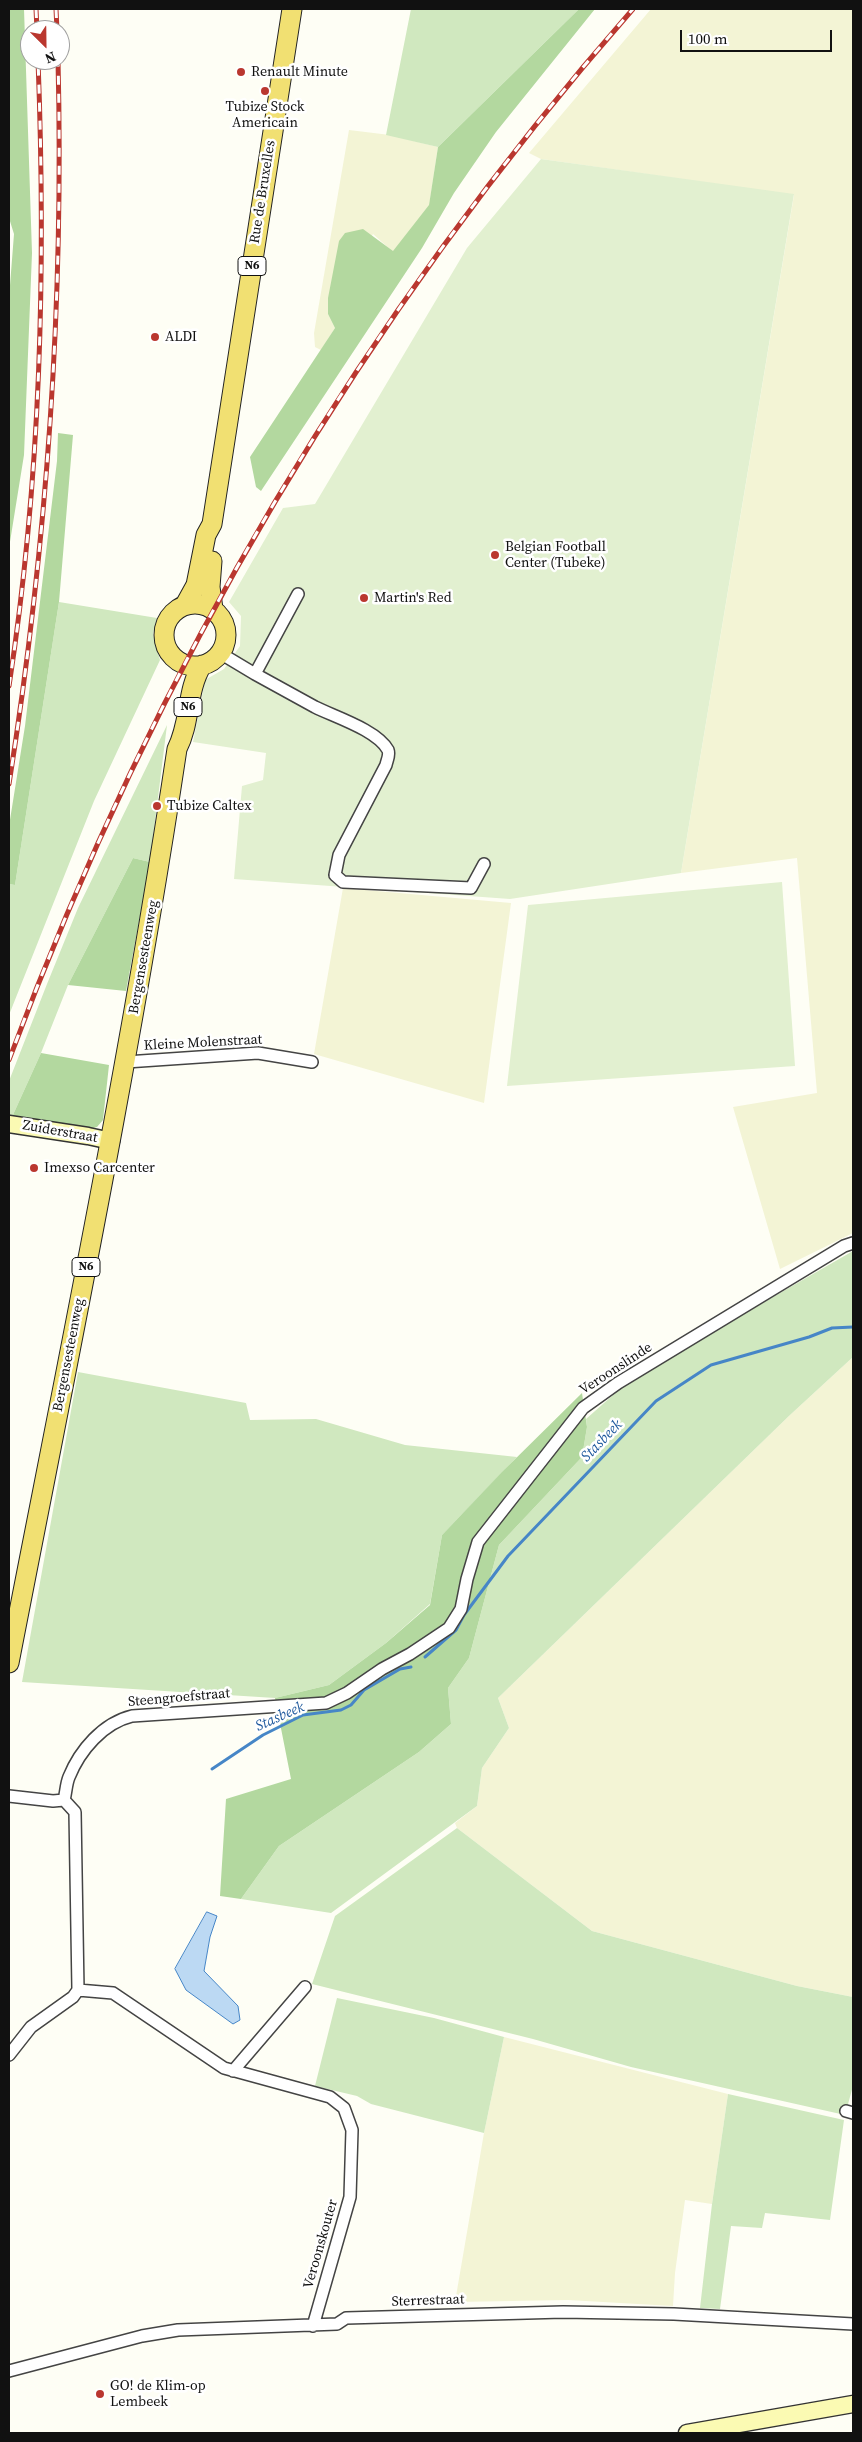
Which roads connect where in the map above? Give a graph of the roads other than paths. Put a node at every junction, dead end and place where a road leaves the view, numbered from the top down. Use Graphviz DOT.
graph roads {
  1 [pos="292,9"];
  2 [pos="212,524"];
  3 [pos="298,594"];
  4 [pos="186,605"];
  5 [pos="213,609"];
  6 [pos="220,653"];
  7 [pos="180,662"];
  8 [pos="202,666"];
  9 [pos="254,674"];
  10 [pos="177,749"];
  11 [pos="484,864"];
  12 [pos="126,1062"];
  13 [pos="312,1062"];
  14 [pos="9,1124"];
  15 [pos="111,1141"];
  16 [pos="853,1243"];
  17 [pos="410,1654"];
  18 [pos="9,1663"];
  19 [pos="9,1796"];
  20 [pos="64,1800"];
  21 [pos="305,1987"];
  22 [pos="78,1990"];
  23 [pos="9,2055"];
  24 [pos="233,2071"];
  25 [pos="853,2324"];
  26 [pos="314,2326"];
  27 [pos="9,2370"];
  28 [pos="853,2404"];
  29 [pos="688,2433"];
  1 -- 2 [label="main road, Rue de Bruxelles / N6"];
  2 -- 4 [label="main road, Rue de Bruxelles / N6"];
  2 -- 5 [label="main road, Rue de Bruxelles / N6"];
  3 -- 9 [label="street"];
  4 -- 5 [label="main road"];
  4 -- 7 [label="main road, Rue de Bruxelles"];
  5 -- 6 [label="main road, Rue de Bruxelles"];
  6 -- 8 [label="main road"];
  6 -- 9 [label="street"];
  7 -- 8 [label="main road"];
  7 -- 10 [label="main road, N6"];
  8 -- 10 [label="main road, N6"];
  9 -- 11 [label="street"];
  10 -- 12 [label="main road, Bergensesteenweg / N6"];
  12 -- 13 [label="street, Kleine Molenstraat"];
  12 -- 15 [label="main road, Bergensesteenweg / N6"];
  14 -- 15 [label="street, Zuiderstraat"];
  15 -- 18 [label="main road, Bergensesteenweg / N6"];
  16 -- 17 [label="street, Veroonslinde"];
  17 -- 20 [label="street, Steengroefstraat"];
  19 -- 20 [label="street"];
  20 -- 22 [label="street"];
  21 -- 24 [label="street"];
  22 -- 23 [label="street"];
  22 -- 24 [label="street, Veroonskouter"];
  24 -- 26 [label="street, Veroonskouter"];
  25 -- 26 [label="street, Sterrestraat"];
  26 -- 27 [label="street, Sterrestraat"];
  28 -- 29 [label="street"];
}
